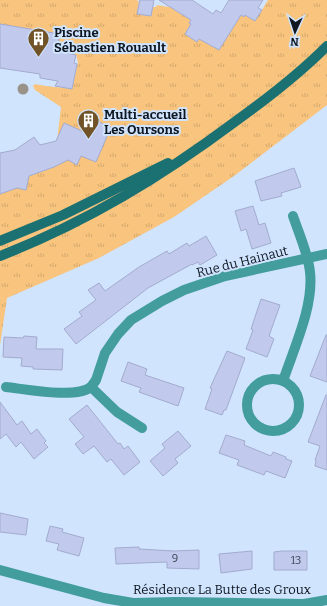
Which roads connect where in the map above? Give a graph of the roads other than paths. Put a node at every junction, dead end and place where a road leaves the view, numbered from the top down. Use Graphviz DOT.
graph roads {
  1 [pos="327,46"];
  2 [pos="210,140"];
  3 [pos="116,189"];
  4 [pos="293,216"];
  5 [pos="0,233"];
  6 [pos="0,241"];
  7 [pos="327,254"];
  8 [pos="0,256"];
  9 [pos="307,259"];
  10 [pos="283,380"];
  11 [pos="6,387"];
  12 [pos="91,387"];
  13 [pos="142,428"];
  14 [pos="0,570"];
  15 [pos="327,600"];
  1 -- 2 [label="main road"];
  2 -- 3 [label="main road"];
  2 -- 8 [label="main road"];
  3 -- 5 [label="main road"];
  3 -- 6 [label="main road"];
  4 -- 9 [label="street"];
  7 -- 9 [label="street, Rue du Hainaut"];
  9 -- 10 [label="street"];
  9 -- 12 [label="street, Rue du Hainaut"];
  10 -- 10 [label="street"];
  11 -- 12 [label="street"];
  12 -- 13 [label="street"];
  14 -- 15 [label="street, Résidence La Butte des Groux"];
}
